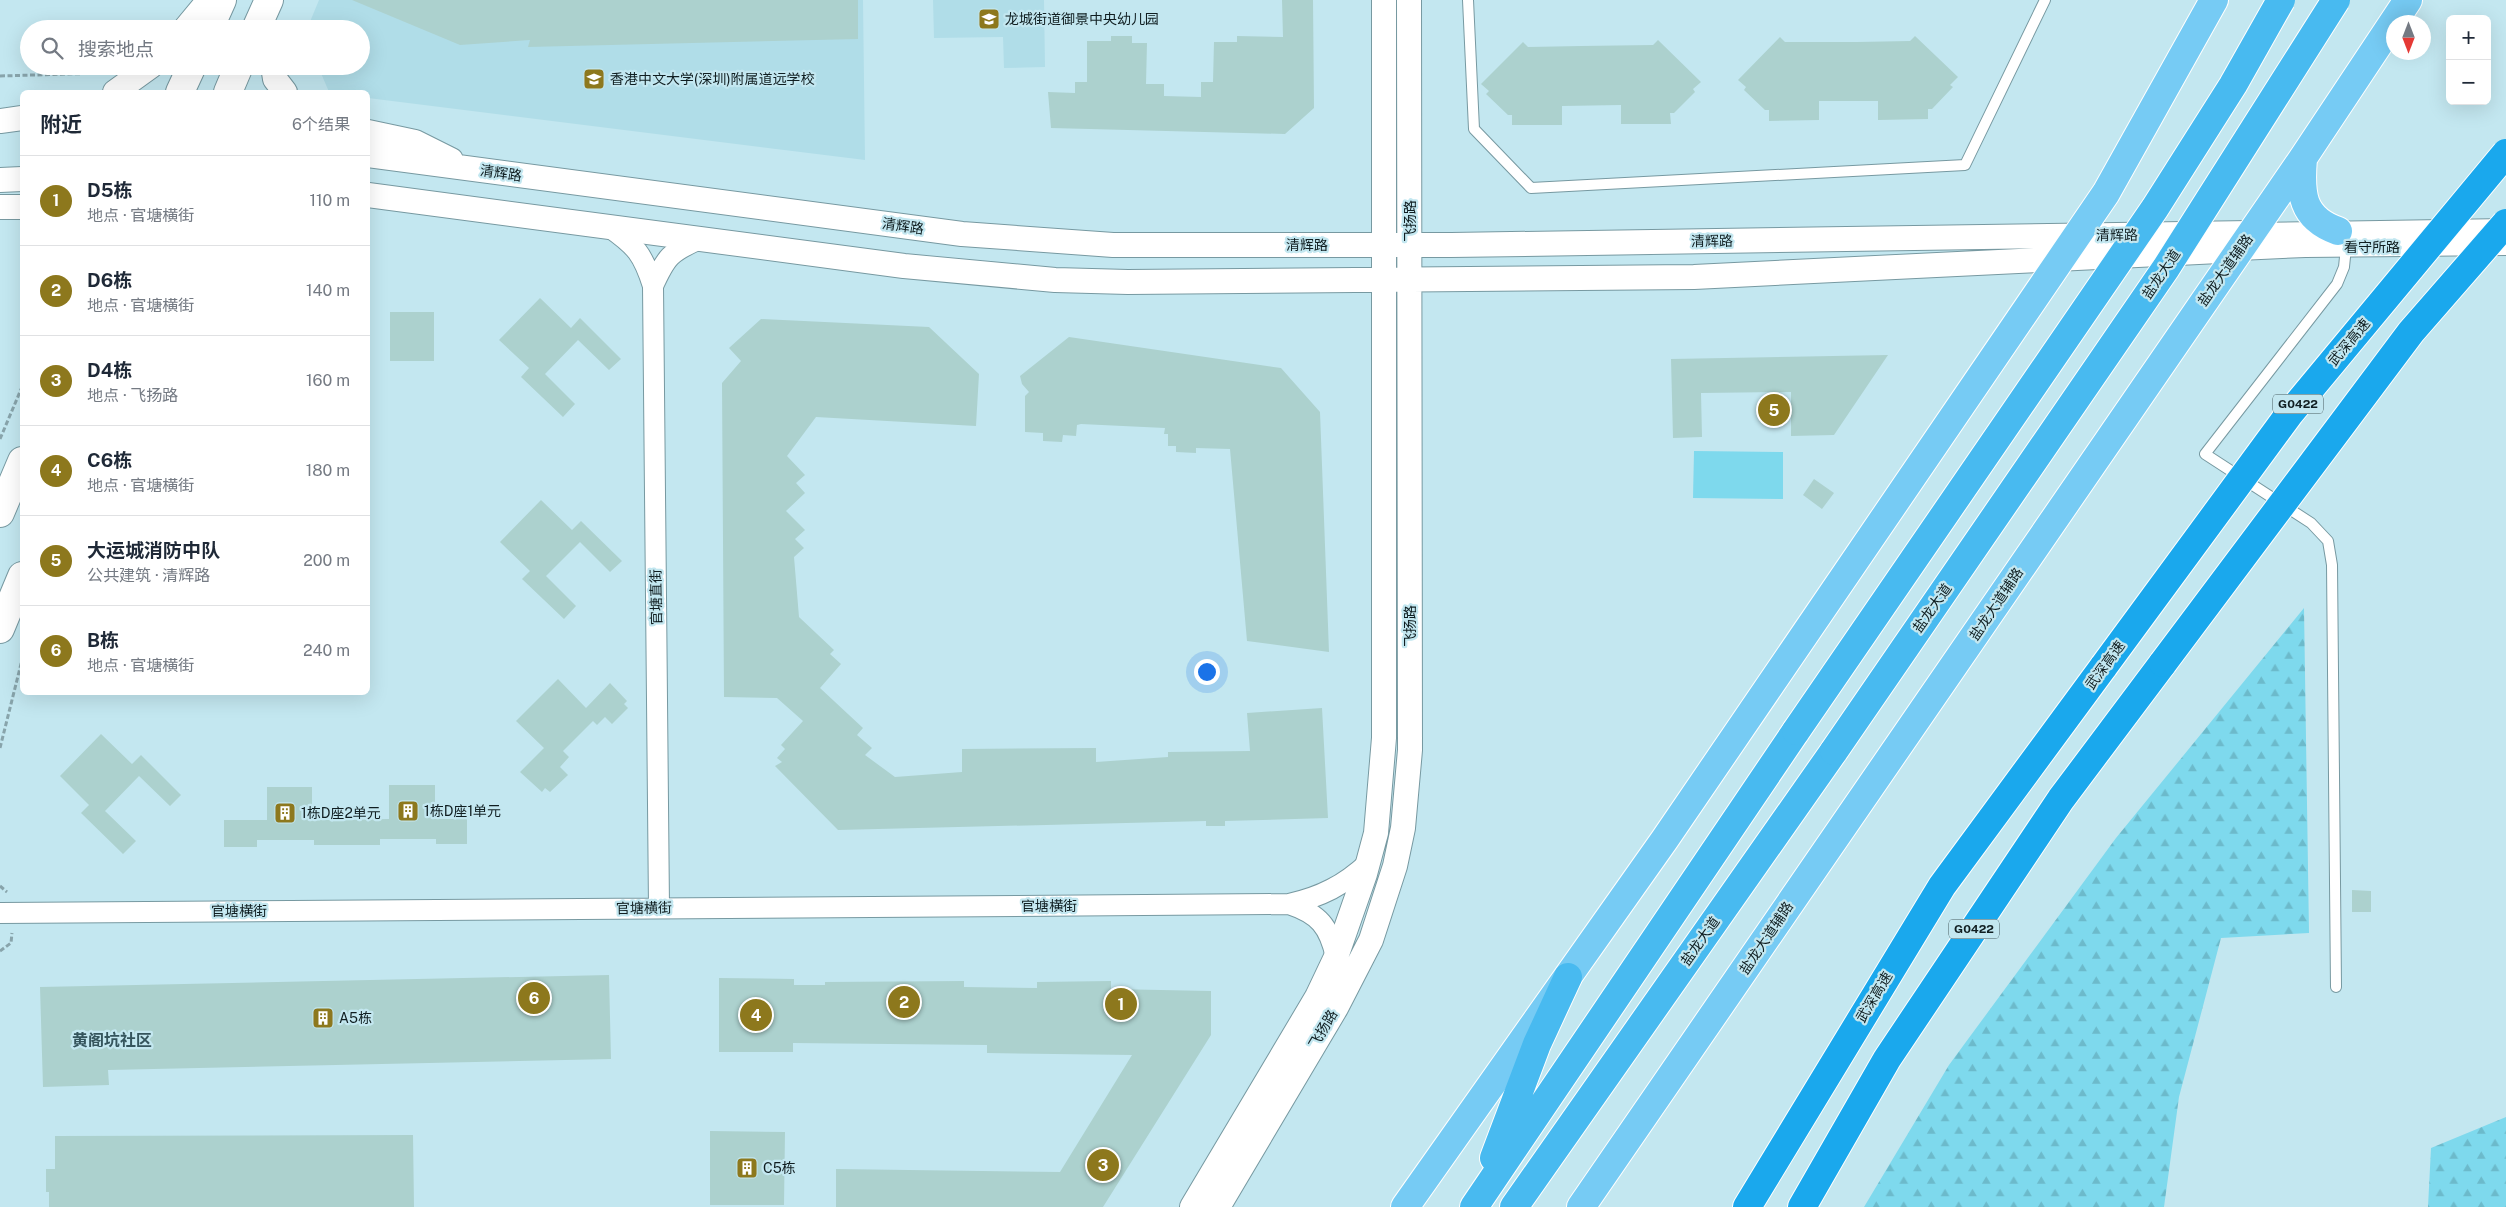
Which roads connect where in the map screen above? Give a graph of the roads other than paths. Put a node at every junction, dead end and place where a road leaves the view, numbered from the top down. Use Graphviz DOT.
graph roads {
  1 [pos="209,0"];
  2 [pos="222,0"];
  3 [pos="269,0"];
  4 [pos="276,0"];
  5 [pos="1384,0"];
  6 [pos="1410,0"];
  7 [pos="1468,0"];
  8 [pos="2045,0"];
  9 [pos="2214,0"];
  10 [pos="2281,0"];
  11 [pos="2336,0"];
  12 [pos="2408,0"];
  13 [pos="192,20"];
  14 [pos="213,20"];
  15 [pos="260,20"];
  16 [pos="273,20"];
  17 [pos="138,75"];
  18 [pos="188,75"];
  19 [pos="235,75"];
  20 [pos="274,75"];
  21 [pos="123,87"];
  22 [pos="181,90"];
  23 [pos="229,90"];
  24 [pos="283,90"];
  25 [pos="20,118"];
  26 [pos="0,121"];
  27 [pos="0,126"];
  28 [pos="20,126"];
  29 [pos="370,132"];
  30 [pos="2506,154"];
  31 [pos="370,155"];
  32 [pos="2303,158"];
  33 [pos="466,168"];
  34 [pos="0,180"];
  35 [pos="20,180"];
  36 [pos="370,195"];
  37 [pos="0,207"];
  38 [pos="20,207"];
  39 [pos="2506,223"];
  40 [pos="609,227"];
  41 [pos="2506,229"];
  42 [pos="2077,235"];
  43 [pos="700,239"];
  44 [pos="2342,239"];
  45 [pos="2245,242"];
  46 [pos="1384,244"];
  47 [pos="1410,244"];
  48 [pos="2506,245"];
  49 [pos="2061,259"];
  50 [pos="1410,279"];
  51 [pos="1384,280"];
  52 [pos="653,286"];
  53 [pos="20,466"];
  54 [pos="0,513"];
  55 [pos="20,581"];
  56 [pos="0,629"];
  57 [pos="1368,863"];
  58 [pos="1289,904"];
  59 [pos="659,908"];
  60 [pos="0,913"];
  61 [pos="1336,957"];
  62 [pos="1568,977"];
  63 [pos="2336,987"];
  64 [pos="1525,1195"];
  65 [pos="1192,1207"];
  66 [pos="1218,1207"];
  67 [pos="1405,1207"];
  68 [pos="1473,1207"];
  69 [pos="1514,1207"];
  70 [pos="1581,1207"];
  71 [pos="1747,1207"];
  72 [pos="1802,1207"];
  1 -- 13 [label="street"];
  2 -- 14 [label="main road"];
  3 -- 15 [label="main road"];
  4 -- 16 [label="street"];
  5 -- 46 [label="street, 飞扬路"];
  6 -- 47 [label="street, 飞扬路"];
  7 -- 8 [label="lane"];
  9 -- 42 [label="main road"];
  10 -- 68 [label="highway, bridge"];
  11 -- 64 [label="highway, 盐龙大道, bridge"];
  12 -- 32 [label="main road, 盐龙大道辅路"];
  17 -- 21 [label="street"];
  18 -- 22 [label="main road"];
  19 -- 23 [label="main road"];
  20 -- 24 [label="street"];
  25 -- 26 [label="street"];
  27 -- 28 [label="street"];
  29 -- 33 [label="street"];
  30 -- 71 [label="highway, 武深高速 / G0422, bridge"];
  31 -- 33 [label="street, 清辉路"];
  32 -- 44 [label="main road"];
  32 -- 45 [label="main road, 盐龙大道辅路"];
  33 -- 46 [label="street, 清辉路"];
  34 -- 35 [label="street"];
  36 -- 40 [label="street, 清辉路"];
  37 -- 38 [label="street"];
  39 -- 72 [label="highway, G0422, bridge"];
  40 -- 43 [label="street, 清辉路"];
  40 -- 52 [label="street, 官塘直街"];
  41 -- 44 [label="street, 看守所路"];
  42 -- 45 [label="street, 清辉路"];
  42 -- 47 [label="street, 清辉路"];
  42 -- 49 [label="main road"];
  43 -- 51 [label="street, 清辉路"];
  43 -- 52 [label="street, 官塘直街"];
  44 -- 45 [label="street, 看守所路"];
  44 -- 48 [label="street, 看守所路"];
  44 -- 63 [label="lane"];
  45 -- 49 [label="street, 清辉路"];
  45 -- 70 [label="main road, 盐龙大道辅路"];
  46 -- 47 [label="street, 清辉路"];
  46 -- 51 [label="street, 飞扬路"];
  47 -- 50 [label="street, 飞扬路"];
  49 -- 50 [label="street, 清辉路"];
  49 -- 62 [label="main road"];
  50 -- 51 [label="street, 清辉路"];
  50 -- 66 [label="street, 飞扬路"];
  51 -- 57 [label="street, 飞扬路"];
  52 -- 59 [label="street, 官塘直街"];
  53 -- 54 [label="main road"];
  55 -- 56 [label="main road"];
  57 -- 58 [label="street, 官塘横街"];
  57 -- 61 [label="street, 飞扬路"];
  58 -- 59 [label="street, 官塘横街"];
  58 -- 61 [label="street, 官塘横街"];
  59 -- 60 [label="street, 官塘横街"];
  61 -- 65 [label="street, 飞扬路"];
  62 -- 67 [label="main road"];
  62 -- 68 [label="highway"];
  64 -- 69 [label="highway, 盐龙大道"];
}
